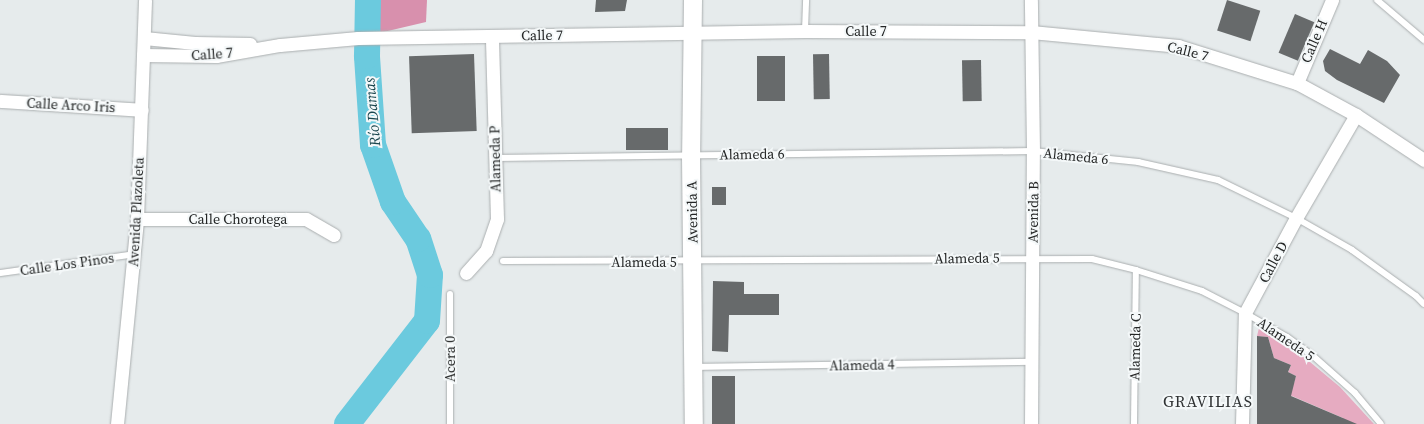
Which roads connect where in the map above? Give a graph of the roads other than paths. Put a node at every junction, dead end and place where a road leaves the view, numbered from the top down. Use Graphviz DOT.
graph roads {
  1 [pos="145,0"];
  2 [pos="692,0"];
  3 [pos="806,0"];
  4 [pos="1031,0"];
  5 [pos="1332,0"];
  6 [pos="1378,0"];
  7 [pos="805,31"];
  8 [pos="692,32"];
  9 [pos="1031,32"];
  10 [pos="492,36"];
  11 [pos="144,38"];
  12 [pos="1424,40"];
  13 [pos="280,45"];
  14 [pos="144,55"];
  15 [pos="1296,83"];
  16 [pos="0,101"];
  17 [pos="142,110"];
  18 [pos="1356,115"];
  19 [pos="1034,151"];
  20 [pos="691,156"];
  21 [pos="496,158"];
  22 [pos="1424,160"];
  23 [pos="1296,218"];
  24 [pos="137,219"];
  25 [pos="334,235"];
  26 [pos="135,254"];
  27 [pos="1032,258"];
  28 [pos="503,261"];
  29 [pos="694,262"];
  30 [pos="1136,270"];
  31 [pos="466,273"];
  32 [pos="0,274"];
  33 [pos="450,294"];
  34 [pos="1424,304"];
  35 [pos="1245,313"];
  36 [pos="1031,362"];
  37 [pos="694,367"];
  38 [pos="117,424"];
  39 [pos="450,424"];
  40 [pos="694,424"];
  41 [pos="1031,424"];
  42 [pos="1134,424"];
  43 [pos="1242,424"];
  44 [pos="1381,424"];
  1 -- 11 [label="street, Avenida Plazoleta"];
  2 -- 8 [label="street, Avenida A"];
  3 -- 7 [label="lane"];
  4 -- 9 [label="street, Avenida B"];
  5 -- 15 [label="street, Calle H"];
  6 -- 12 [label="lane"];
  7 -- 8 [label="street, Calle 7"];
  7 -- 9 [label="street, Calle 7"];
  8 -- 10 [label="street, Calle 7"];
  8 -- 20 [label="street, Avenida A"];
  9 -- 15 [label="street, Calle 7"];
  9 -- 19 [label="street, Avenida B"];
  10 -- 13 [label="street, Calle 7"];
  10 -- 21 [label="street, Alameda P"];
  11 -- 13 [label="street, Calle 7"];
  11 -- 14 [label="street, Avenida Plazoleta"];
  13 -- 14 [label="street, Calle 7"];
  14 -- 17 [label="street, Avenida Plazoleta"];
  15 -- 18 [label="street, Calle 7"];
  16 -- 17 [label="street, Calle Arco Iris"];
  17 -- 24 [label="street, Avenida Plazoleta"];
  18 -- 22 [label="street, Calle 7"];
  18 -- 23 [label="street, Calle D"];
  19 -- 20 [label="lane, Alameda 6"];
  19 -- 23 [label="lane, Alameda 6"];
  19 -- 27 [label="street, Avenida B"];
  20 -- 21 [label="lane"];
  20 -- 29 [label="street, Avenida A"];
  21 -- 31 [label="street, Alameda P"];
  23 -- 34 [label="lane, Alameda 6"];
  23 -- 35 [label="street, Calle D"];
  24 -- 25 [label="street, Calle Chorotega"];
  24 -- 26 [label="street, Avenida Plazoleta"];
  26 -- 32 [label="lane, Calle Los Pinos"];
  26 -- 38 [label="street, Avenida Plazoleta"];
  27 -- 29 [label="lane, Alameda 5"];
  27 -- 30 [label="lane, Alameda 5"];
  27 -- 36 [label="street, Avenida B"];
  28 -- 29 [label="lane, Alameda 5"];
  29 -- 37 [label="street, Avenida A"];
  30 -- 35 [label="lane, Alameda 5"];
  30 -- 42 [label="lane, Alameda C"];
  33 -- 39 [label="lane, Acera 0"];
  35 -- 43 [label="street, Calle D"];
  35 -- 44 [label="lane, Alameda 5"];
  36 -- 37 [label="lane, Alameda 4"];
  36 -- 41 [label="street, Avenida B"];
  37 -- 40 [label="street, Avenida A"];
}
